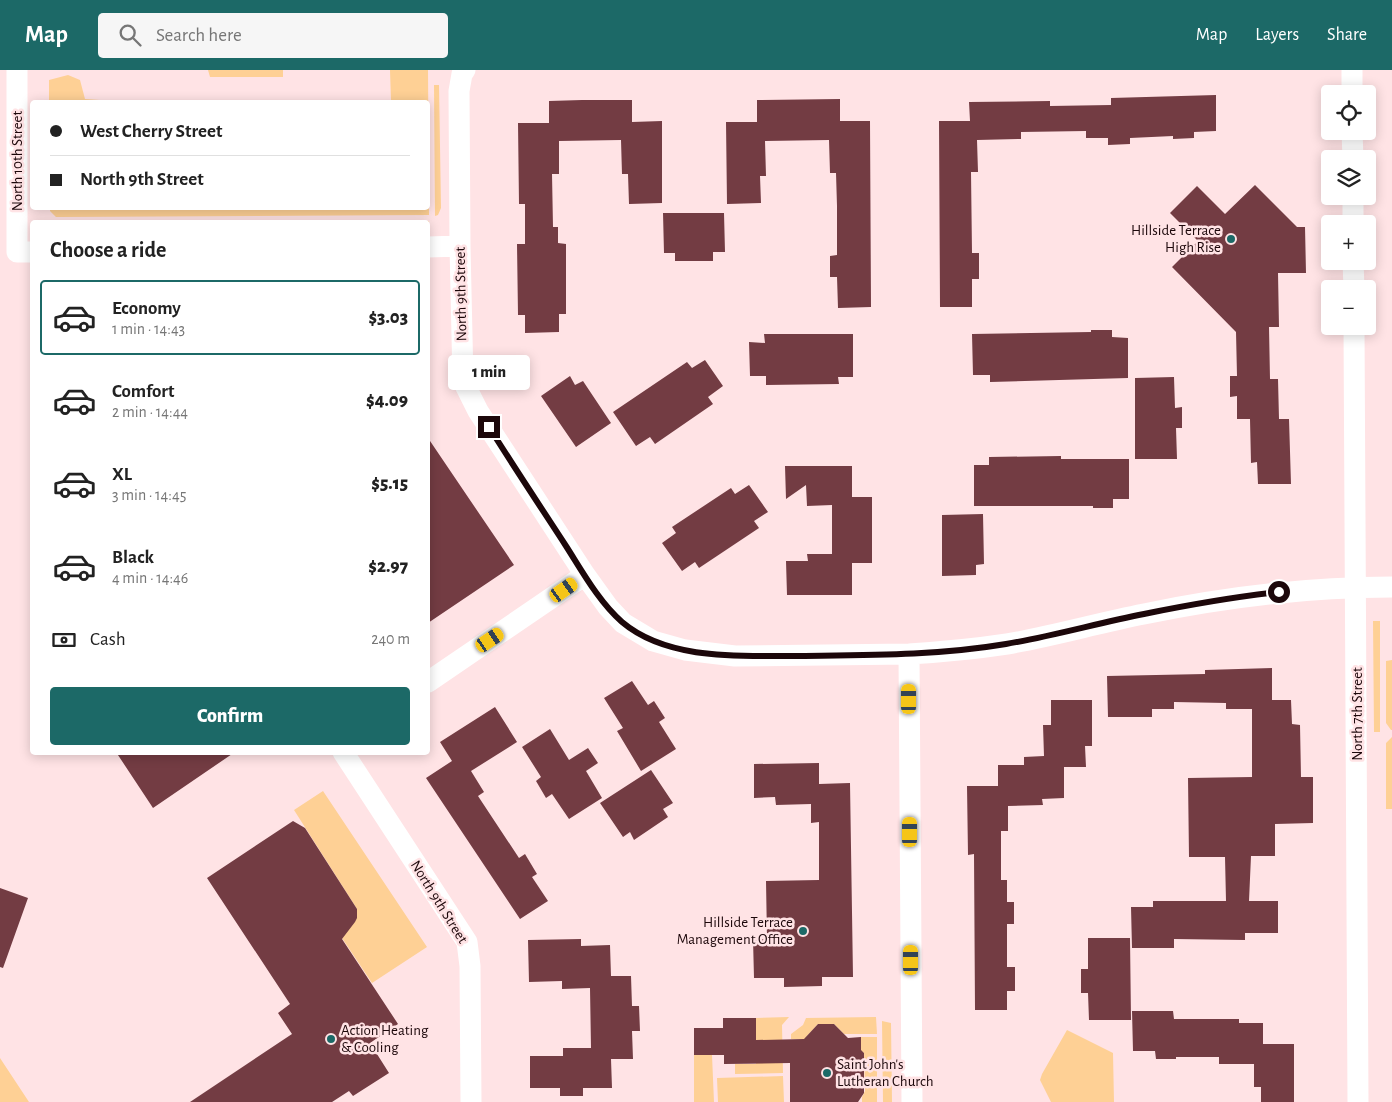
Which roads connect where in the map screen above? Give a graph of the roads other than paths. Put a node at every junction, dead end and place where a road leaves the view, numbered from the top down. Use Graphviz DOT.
graph roads {
  1 [pos="17,70"];
  2 [pos="465,70"];
  3 [pos="1352,70"];
  4 [pos="1352,85"];
  5 [pos="460,246"];
  6 [pos="430,247"];
  7 [pos="25,252"];
  8 [pos="1354,335"];
  9 [pos="585,575"];
  10 [pos="1392,587"];
  11 [pos="1356,588"];
  12 [pos="908,654"];
  13 [pos="430,681"];
  14 [pos="345,755"];
  15 [pos="471,1102"];
  16 [pos="912,1102"];
  17 [pos="1358,1102"];
  1 -- 7 [label="street, North 10th Street"];
  2 -- 5 [label="street, North 9th Street"];
  3 -- 4 [label="street"];
  5 -- 6 [label="street"];
  5 -- 9 [label="street, North 9th Street"];
  8 -- 11 [label="street, North 7th Street"];
  9 -- 12 [label="street, North 9th Street"];
  9 -- 13 [label="street"];
  10 -- 11 [label="street, North 9th Street"];
  11 -- 12 [label="street, North 9th Street"];
  11 -- 17 [label="street, North 7th Street"];
  12 -- 16 [label="street"];
  14 -- 15 [label="street, North 9th Street"];
}
